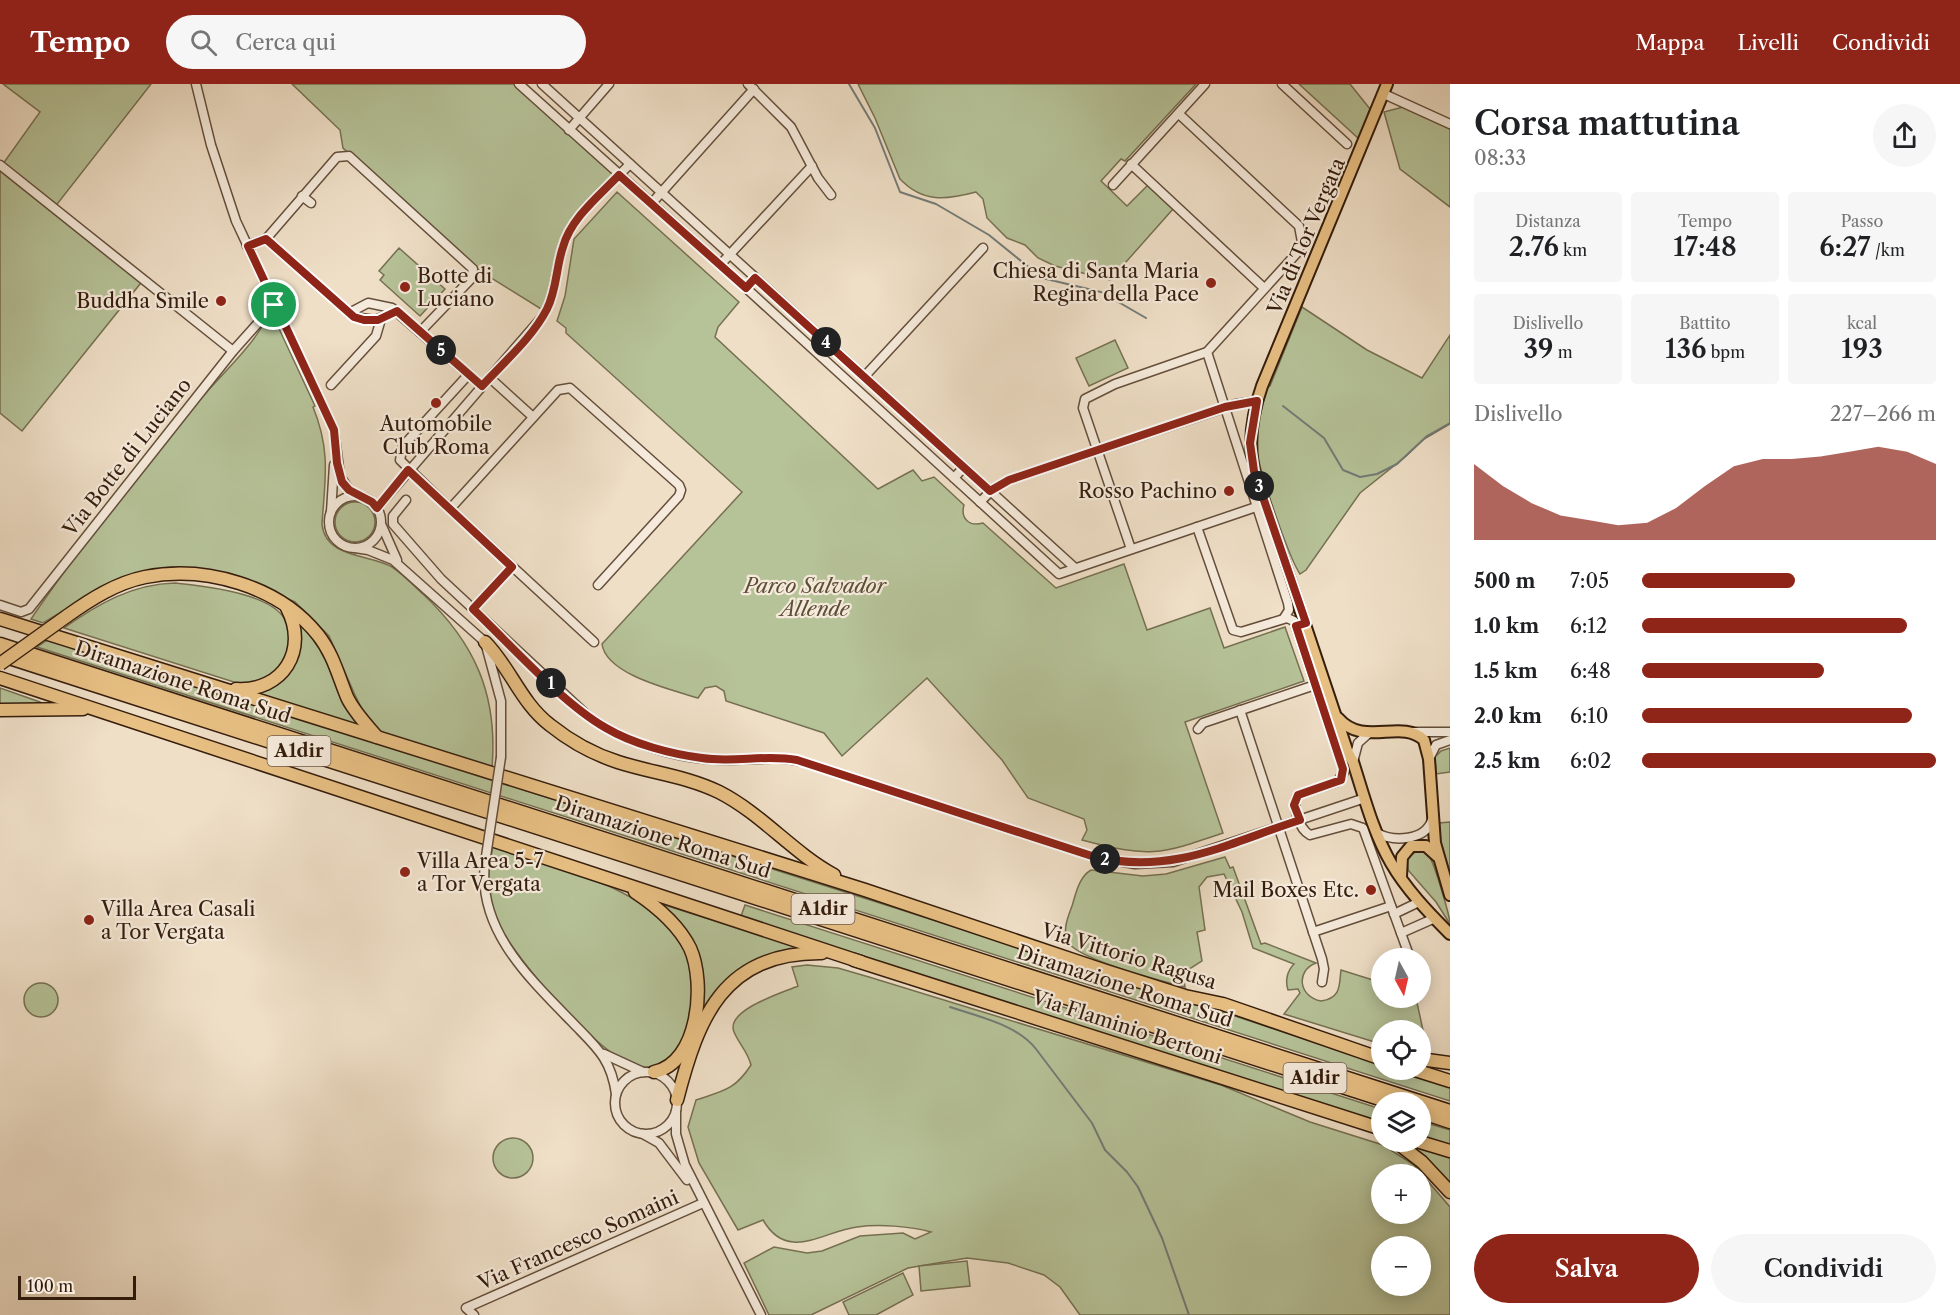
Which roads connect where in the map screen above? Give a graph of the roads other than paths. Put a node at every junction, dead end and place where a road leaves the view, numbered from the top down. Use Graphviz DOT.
graph roads {
  1 [pos="196,84"];
  2 [pos="519,84"];
  3 [pos="542,84"];
  4 [pos="609,84"];
  5 [pos="1205,84"];
  6 [pos="1282,84"];
  7 [pos="751,86"];
  8 [pos="1386,89"];
  9 [pos="1179,114"];
  10 [pos="579,118"];
  11 [pos="1450,124"];
  12 [pos="569,130"];
  13 [pos="1347,144"];
  14 [pos="630,164"];
  15 [pos="1131,164"];
  16 [pos="0,165"];
  17 [pos="812,166"];
  18 [pos="619,175"];
  19 [pos="1113,185"];
  20 [pos="662,193"];
  21 [pos="831,195"];
  22 [pos="302,196"];
  23 [pos="310,203"];
  24 [pos="651,204"];
  25 [pos="266,239"];
  26 [pos="248,246"];
  27 [pos="983,248"];
  28 [pos="729,255"];
  29 [pos="720,265"];
  30 [pos="755,278"];
  31 [pos="746,288"];
  32 [pos="1264,288"];
  33 [pos="274,305"];
  34 [pos="397,311"];
  35 [pos="349,313"];
  36 [pos="381,319"];
  37 [pos="420,332"];
  38 [pos="233,351"];
  39 [pos="1207,352"];
  40 [pos="469,374"];
  41 [pos="864,377"];
  42 [pos="490,378"];
  43 [pos="331,385"];
  44 [pos="482,386"];
  45 [pos="1257,401"];
  46 [pos="1225,407"];
  47 [pos="533,417"];
  48 [pos="336,450"];
  49 [pos="1097,450"];
  50 [pos="964,467"];
  51 [pos="408,470"];
  52 [pos="954,478"];
  53 [pos="990,491"];
  54 [pos="360,496"];
  55 [pos="406,500"];
  56 [pos="980,502"];
  57 [pos="1256,507"];
  58 [pos="377,508"];
  59 [pos="450,509"];
  60 [pos="330,515"];
  61 [pos="381,524"];
  62 [pos="1197,527"];
  63 [pos="355,548"];
  64 [pos="1131,549"];
  65 [pos="512,567"];
  66 [pos="403,568"];
  67 [pos="1075,568"];
  68 [pos="598,585"];
  69 [pos="0,605"];
  70 [pos="286,606"];
  71 [pos="473,609"];
  72 [pos="0,619"];
  73 [pos="1294,622"];
  74 [pos="485,642"];
  75 [pos="594,642"];
  76 [pos="0,644"];
  77 [pos="0,655"];
  78 [pos="0,664"];
  79 [pos="0,678"];
  80 [pos="211,685"];
  81 [pos="1315,685"];
  82 [pos="94,709"];
  83 [pos="0,710"];
  84 [pos="1240,710"];
  85 [pos="1338,717"];
  86 [pos="1198,729"];
  87 [pos="1410,732"];
  88 [pos="1450,732"];
  89 [pos="1369,733"];
  90 [pos="378,738"];
  91 [pos="1450,740"];
  92 [pos="1429,759"];
  93 [pos="1353,762"];
  94 [pos="1365,798"];
  95 [pos="1300,820"];
  96 [pos="1432,820"];
  97 [pos="1279,827"];
  98 [pos="1377,833"];
  99 [pos="1438,856"];
  100 [pos="570,866"];
  101 [pos="1401,879"];
  102 [pos="864,890"];
  103 [pos="1450,895"];
  104 [pos="1419,902"];
  105 [pos="1393,910"];
  106 [pos="1435,918"];
  107 [pos="1313,932"];
  108 [pos="1401,933"];
  109 [pos="1450,934"];
  110 [pos="1406,948"];
  111 [pos="861,962"];
  112 [pos="1322,982"];
  113 [pos="1347,1048"];
  114 [pos="1371,1051"];
  115 [pos="601,1052"];
  116 [pos="1371,1056"];
  117 [pos="1431,1060"];
  118 [pos="1450,1063"];
  119 [pos="649,1072"];
  120 [pos="1431,1075"];
  121 [pos="1450,1081"];
  122 [pos="616,1094"];
  123 [pos="1371,1096"];
  124 [pos="677,1106"];
  125 [pos="1450,1111"];
  126 [pos="1431,1116"];
  127 [pos="1450,1122"];
  128 [pos="1371,1127"];
  129 [pos="642,1134"];
  130 [pos="1431,1145"];
  131 [pos="1450,1151"];
  132 [pos="1409,1152"];
  133 [pos="1450,1192"];
  134 [pos="702,1200"];
  135 [pos="474,1315"];
  136 [pos="761,1315"];
  1 -- 26 [label="street"];
  2 -- 12 [label="street"];
  3 -- 10 [label="street"];
  4 -- 10 [label="street"];
  5 -- 9 [label="street"];
  6 -- 13 [label="street"];
  7 -- 17 [label="street"];
  7 -- 20 [label="street"];
  8 -- 11 [label="street"];
  8 -- 45 [label="main road, Via di Tor Vergata"];
  9 -- 15 [label="street"];
  9 -- 32 [label="street"];
  10 -- 12 [label="street"];
  10 -- 14 [label="street"];
  12 -- 18 [label="street"];
  14 -- 18 [label="street"];
  14 -- 20 [label="street"];
  15 -- 19 [label="street"];
  15 -- 32 [label="street"];
  16 -- 38 [label="street"];
  17 -- 21 [label="street"];
  17 -- 28 [label="street"];
  18 -- 24 [label="street"];
  18 -- 42 [label="street"];
  20 -- 24 [label="street"];
  20 -- 28 [label="street"];
  22 -- 23 [label="street"];
  22 -- 25 [label="street"];
  22 -- 37 [label="street"];
  24 -- 29 [label="street"];
  25 -- 26 [label="street"];
  25 -- 35 [label="street"];
  26 -- 33 [label="street"];
  27 -- 41 [label="street"];
  28 -- 29 [label="street"];
  28 -- 30 [label="street"];
  29 -- 31 [label="street"];
  30 -- 31 [label="street"];
  30 -- 41 [label="street"];
  31 -- 52 [label="street"];
  32 -- 39 [label="street"];
  33 -- 38 [label="street, Via Botte di Luciano"];
  33 -- 48 [label="street"];
  34 -- 35 [label="street"];
  34 -- 36 [label="street"];
  34 -- 37 [label="street"];
  35 -- 36 [label="street"];
  36 -- 43 [label="street"];
  37 -- 40 [label="street"];
  38 -- 69 [label="street, Via Botte di Luciano"];
  39 -- 46 [label="street, Via di Tor Vergata"];
  39 -- 49 [label="street"];
  40 -- 44 [label="street"];
  40 -- 51 [label="street"];
  41 -- 50 [label="street"];
  42 -- 44 [label="street"];
  42 -- 47 [label="street"];
  44 -- 51 [label="street"];
  45 -- 46 [label="street"];
  45 -- 73 [label="main road, Via di Tor Vergata"];
  46 -- 49 [label="street"];
  46 -- 57 [label="street, Via di Tor Vergata"];
  47 -- 59 [label="street"];
  47 -- 68 [label="street"];
  48 -- 54 [label="street"];
  48 -- 60 [label="street"];
  49 -- 53 [label="street"];
  49 -- 64 [label="street"];
  50 -- 52 [label="street"];
  50 -- 53 [label="street"];
  51 -- 58 [label="street"];
  51 -- 59 [label="street"];
  52 -- 56 [label="street"];
  53 -- 56 [label="street"];
  53 -- 67 [label="street"];
  54 -- 58 [label="street"];
  54 -- 60 [label="street"];
  55 -- 71 [label="street"];
  56 -- 67 [label="street"];
  57 -- 62 [label="street"];
  57 -- 73 [label="street, Via di Tor Vergata"];
  58 -- 61 [label="street"];
  59 -- 65 [label="street"];
  60 -- 63 [label="street"];
  61 -- 63 [label="street"];
  61 -- 66 [label="street"];
  62 -- 64 [label="street"];
  62 -- 73 [label="street"];
  63 -- 66 [label="street"];
  64 -- 67 [label="street"];
  65 -- 71 [label="street"];
  65 -- 75 [label="street"];
  66 -- 74 [label="street"];
  70 -- 78 [label="highway, bridge"];
  70 -- 80 [label="highway"];
  70 -- 90 [label="highway"];
  71 -- 97 [label="street"];
  72 -- 80 [label="highway"];
  73 -- 81 [label="street, Via di Tor Vergata"];
  73 -- 85 [label="main road, Via di Tor Vergata"];
  74 -- 102 [label="highway"];
  74 -- 115 [label="street, bridge"];
  76 -- 125 [label="highway, Diramazione Roma Sud / A1dir"];
  77 -- 123 [label="highway, Diramazione Roma Sud / A1dir"];
  79 -- 82 [label="highway"];
  80 -- 90 [label="highway"];
  81 -- 84 [label="street"];
  81 -- 95 [label="street, Via di Tor Vergata"];
  82 -- 83 [label="highway"];
  82 -- 100 [label="highway"];
  84 -- 86 [label="street"];
  84 -- 97 [label="street"];
  85 -- 89 [label="main road"];
  85 -- 93 [label="main road, Via di Tor Vergata"];
  87 -- 88 [label="street"];
  87 -- 89 [label="main road"];
  87 -- 92 [label="main road"];
  89 -- 93 [label="street"];
  90 -- 102 [label="highway"];
  91 -- 92 [label="street"];
  92 -- 96 [label="main road"];
  93 -- 94 [label="main road, Via di Tor Vergata"];
  94 -- 95 [label="street"];
  94 -- 98 [label="main road, Via di Tor Vergata"];
  95 -- 97 [label="street"];
  95 -- 105 [label="street"];
  96 -- 98 [label="street"];
  96 -- 99 [label="main road"];
  97 -- 107 [label="street"];
  98 -- 101 [label="main road, Via di Tor Vergata"];
  99 -- 101 [label="main road"];
  99 -- 103 [label="main road"];
  100 -- 111 [label="highway"];
  100 -- 119 [label="highway"];
  101 -- 104 [label="main road, Via di Tor Vergata"];
  102 -- 113 [label="highway, Via Vittorio Ragusa"];
  104 -- 105 [label="street"];
  104 -- 106 [label="main road, Via di Tor Vergata"];
  105 -- 107 [label="street"];
  105 -- 108 [label="street"];
  106 -- 108 [label="street"];
  106 -- 109 [label="main road, Via di Tor Vergata"];
  107 -- 112 [label="street"];
  108 -- 110 [label="street"];
  111 -- 124 [label="highway"];
  111 -- 128 [label="highway, Via Flaminio Bertoni"];
  113 -- 114 [label="highway"];
  113 -- 116 [label="highway, Via Vittorio Ragusa"];
  115 -- 119 [label="street"];
  115 -- 122 [label="street"];
  117 -- 118 [label="highway"];
  119 -- 122 [label="street"];
  119 -- 124 [label="street"];
  120 -- 121 [label="highway"];
  122 -- 129 [label="street"];
  124 -- 129 [label="street"];
  124 -- 134 [label="street"];
  126 -- 127 [label="highway"];
  129 -- 134 [label="street"];
  130 -- 131 [label="highway"];
  132 -- 133 [label="highway"];
  134 -- 135 [label="street, Via Francesco Somaini"];
  134 -- 136 [label="street"];
}
